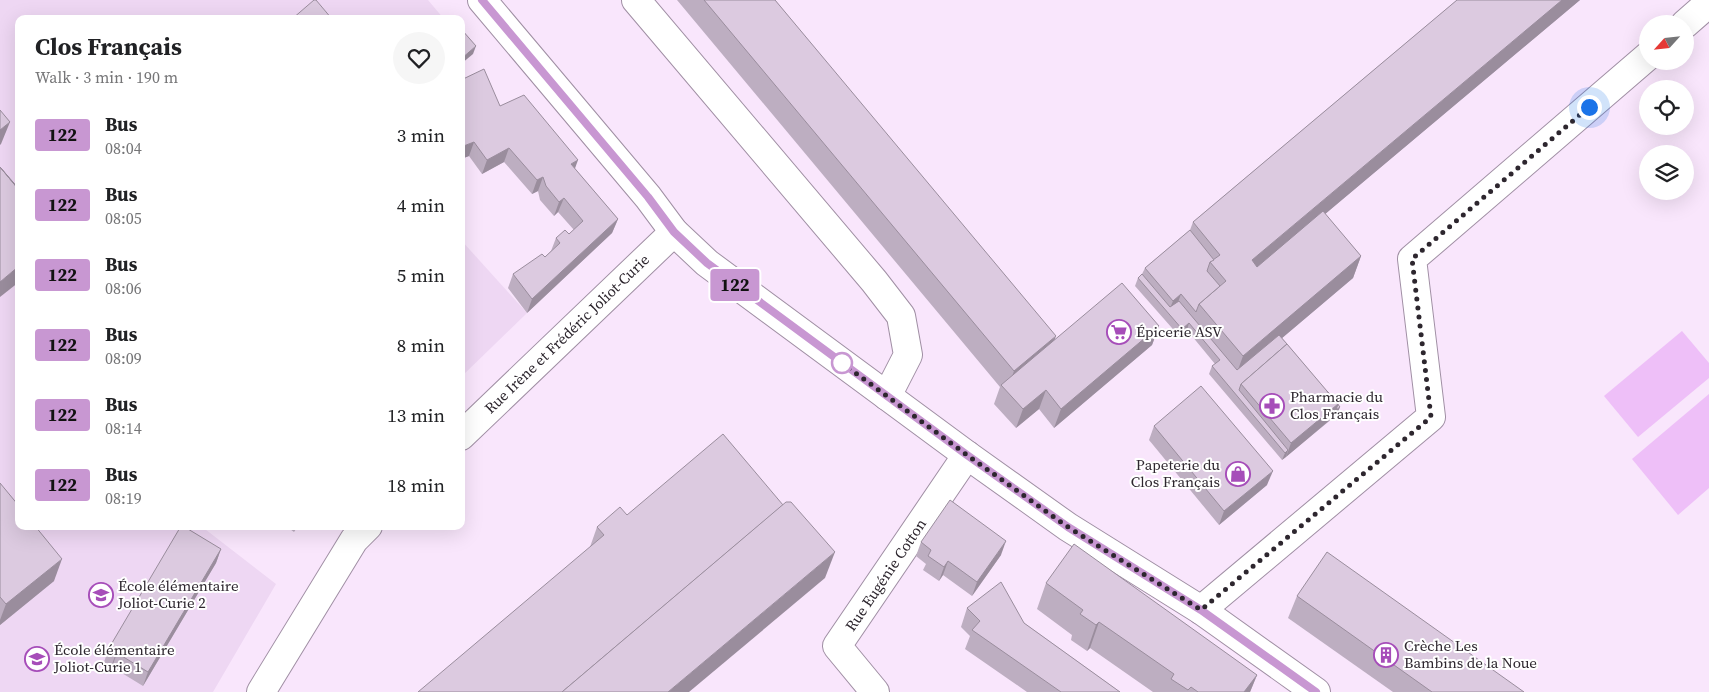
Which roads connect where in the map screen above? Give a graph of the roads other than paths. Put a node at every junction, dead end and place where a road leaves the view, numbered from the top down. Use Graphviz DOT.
graph roads {
  1 [pos="482,0"];
  2 [pos="636,0"];
  3 [pos="1709,3"];
  4 [pos="1694,16"];
  5 [pos="1639,64"];
  6 [pos="674,232"];
  7 [pos="887,396"];
  8 [pos="465,432"];
  9 [pos="967,455"];
  10 [pos="364,530"];
  11 [pos="1201,610"];
  12 [pos="261,692"];
  13 [pos="875,692"];
  14 [pos="1316,692"];
  1 -- 6 [label="street"];
  2 -- 7 [label="street"];
  3 -- 4 [label="street"];
  5 -- 11 [label="street"];
  6 -- 7 [label="street"];
  6 -- 8 [label="street, Rue Irène et Frédéric Joliot-Curie"];
  7 -- 9 [label="street"];
  9 -- 11 [label="street"];
  9 -- 13 [label="street, Rue Eugénie Cotton"];
  10 -- 12 [label="street"];
  11 -- 14 [label="street"];
}
